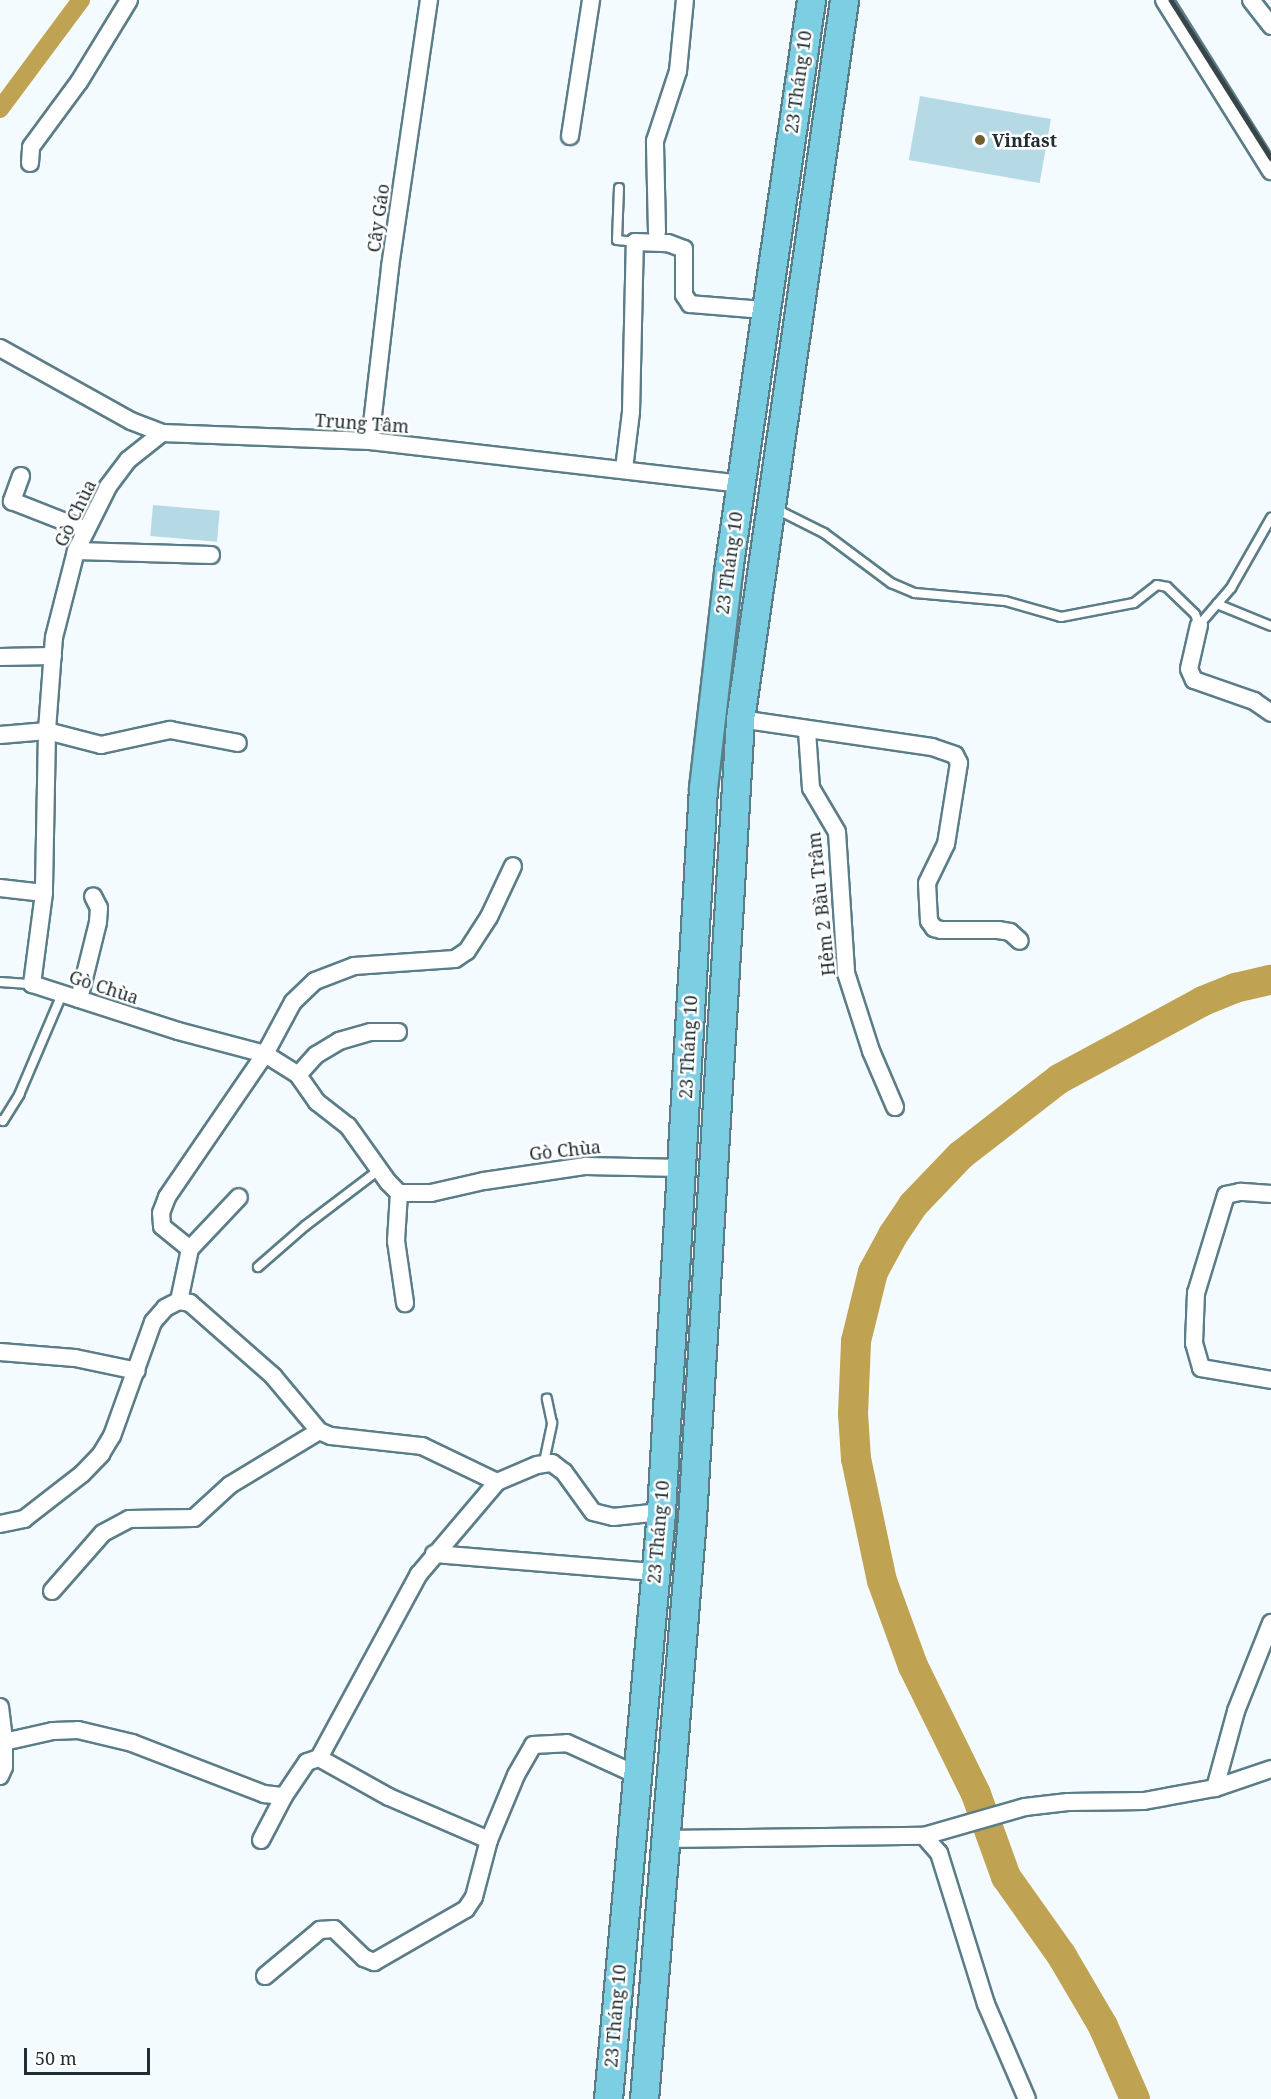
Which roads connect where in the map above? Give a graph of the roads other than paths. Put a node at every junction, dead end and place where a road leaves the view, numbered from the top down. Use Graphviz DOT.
graph roads {
  1 [pos="129,0"];
  2 [pos="429,0"];
  3 [pos="591,0"];
  4 [pos="682,0"];
  5 [pos="811,0"];
  6 [pos="844,0"];
  7 [pos="1164,0"];
  8 [pos="1251,0"];
  9 [pos="1271,26"];
  10 [pos="570,136"];
  11 [pos="30,163"];
  12 [pos="1271,171"];
  13 [pos="619,188"];
  14 [pos="657,232"];
  15 [pos="635,242"];
  16 [pos="765,310"];
  17 [pos="0,348"];
  18 [pos="162,433"];
  19 [pos="370,441"];
  20 [pos="624,469"];
  21 [pos="21,476"];
  22 [pos="740,484"];
  23 [pos="772,497"];
  24 [pos="1271,518"];
  25 [pos="86,530"];
  26 [pos="76,551"];
  27 [pos="211,555"];
  28 [pos="1217,604"];
  29 [pos="1199,625"];
  30 [pos="1271,627"];
  31 [pos="53,656"];
  32 [pos="0,657"];
  33 [pos="1271,714"];
  34 [pos="740,719"];
  35 [pos="47,731"];
  36 [pos="807,731"];
  37 [pos="0,735"];
  38 [pos="238,743"];
  39 [pos="513,866"];
  40 [pos="0,888"];
  41 [pos="44,894"];
  42 [pos="93,896"];
  43 [pos="1020,941"];
  44 [pos="0,982"];
  45 [pos="32,984"];
  46 [pos="62,994"];
  47 [pos="79,999"];
  48 [pos="398,1032"];
  49 [pos="265,1054"];
  50 [pos="298,1075"];
  51 [pos="895,1107"];
  52 [pos="0,1120"];
  53 [pos="681,1168"];
  54 [pos="380,1170"];
  55 [pos="399,1192"];
  56 [pos="1271,1194"];
  57 [pos="239,1197"];
  58 [pos="190,1249"];
  59 [pos="258,1267"];
  60 [pos="179,1301"];
  61 [pos="405,1303"];
  62 [pos="0,1352"];
  63 [pos="137,1371"];
  64 [pos="1271,1380"];
  65 [pos="547,1399"];
  66 [pos="319,1431"];
  67 [pos="544,1462"];
  68 [pos="497,1482"];
  69 [pos="661,1512"];
  70 [pos="0,1524"];
  71 [pos="434,1554"];
  72 [pos="654,1572"];
  73 [pos="52,1591"];
  74 [pos="1271,1623"];
  75 [pos="0,1707"];
  76 [pos="4,1742"];
  77 [pos="319,1758"];
  78 [pos="1271,1769"];
  79 [pos="635,1774"];
  80 [pos="0,1776"];
  81 [pos="1215,1788"];
  82 [pos="284,1796"];
  83 [pos="924,1836"];
  84 [pos="630,1837"];
  85 [pos="665,1839"];
  86 [pos="261,1840"];
  87 [pos="489,1840"];
  88 [pos="265,1976"];
  89 [pos="608,2099"];
  90 [pos="644,2099"];
  91 [pos="1027,2099"];
  1 -- 11 [label="street"];
  2 -- 19 [label="street, Cây Gáo"];
  3 -- 10 [label="street"];
  4 -- 14 [label="street"];
  5 -- 16 [label="main road, 23 Tháng 10"];
  6 -- 23 [label="main road, 23 Tháng 10"];
  7 -- 12 [label="street"];
  8 -- 9 [label="street"];
  13 -- 15 [label="lane"];
  15 -- 16 [label="street"];
  15 -- 20 [label="street"];
  16 -- 22 [label="main road, 23 Tháng 10"];
  17 -- 18 [label="street, Trung Tâm"];
  18 -- 19 [label="street, Trung Tâm"];
  18 -- 25 [label="street, Gò Chùa"];
  19 -- 20 [label="street, Trung Tâm"];
  20 -- 22 [label="street, Trung Tâm"];
  21 -- 25 [label="street"];
  22 -- 23 [label="main road"];
  22 -- 53 [label="main road, 23 Tháng 10"];
  23 -- 29 [label="lane"];
  23 -- 34 [label="main road, 23 Tháng 10"];
  24 -- 28 [label="lane"];
  25 -- 26 [label="street, Gò Chùa"];
  26 -- 27 [label="street"];
  26 -- 31 [label="street, Gò Chùa"];
  28 -- 29 [label="lane"];
  28 -- 30 [label="lane"];
  29 -- 33 [label="street"];
  31 -- 32 [label="street"];
  31 -- 35 [label="street, Gò Chùa"];
  34 -- 36 [label="street"];
  34 -- 85 [label="main road, 23 Tháng 10"];
  35 -- 37 [label="street"];
  35 -- 38 [label="street"];
  35 -- 41 [label="street, Gò Chùa"];
  36 -- 43 [label="street"];
  36 -- 51 [label="street, Hẻm 2 Bầu Trâm"];
  39 -- 49 [label="street"];
  40 -- 41 [label="street"];
  41 -- 45 [label="street, Gò Chùa"];
  42 -- 47 [label="street"];
  44 -- 45 [label="lane"];
  45 -- 46 [label="street, Gò Chùa"];
  46 -- 47 [label="street, Gò Chùa"];
  46 -- 52 [label="lane"];
  47 -- 49 [label="street, Gò Chùa"];
  48 -- 50 [label="street"];
  49 -- 50 [label="street, Gò Chùa"];
  49 -- 58 [label="street"];
  50 -- 54 [label="street, Gò Chùa"];
  53 -- 55 [label="street, Gò Chùa"];
  53 -- 69 [label="main road, 23 Tháng 10"];
  54 -- 55 [label="street, Gò Chùa"];
  54 -- 59 [label="lane"];
  55 -- 61 [label="street"];
  56 -- 64 [label="street"];
  57 -- 58 [label="street"];
  58 -- 60 [label="street"];
  60 -- 63 [label="street"];
  60 -- 66 [label="street"];
  62 -- 63 [label="street"];
  63 -- 70 [label="street"];
  65 -- 67 [label="lane"];
  66 -- 68 [label="street"];
  66 -- 73 [label="street"];
  67 -- 68 [label="street"];
  67 -- 69 [label="street"];
  68 -- 71 [label="street"];
  69 -- 72 [label="main road, 23 Tháng 10"];
  71 -- 72 [label="street"];
  71 -- 77 [label="street"];
  72 -- 79 [label="main road, 23 Tháng 10"];
  74 -- 81 [label="street"];
  75 -- 76 [label="street"];
  76 -- 80 [label="street"];
  76 -- 82 [label="street"];
  77 -- 82 [label="street"];
  77 -- 87 [label="street"];
  78 -- 81 [label="street"];
  79 -- 84 [label="main road, 23 Tháng 10"];
  79 -- 87 [label="street"];
  81 -- 83 [label="street"];
  82 -- 86 [label="street"];
  83 -- 85 [label="street"];
  83 -- 91 [label="street"];
  84 -- 85 [label="main road"];
  84 -- 89 [label="main road, 23 Tháng 10"];
  85 -- 90 [label="main road, 23 Tháng 10"];
  87 -- 88 [label="street"];
}
